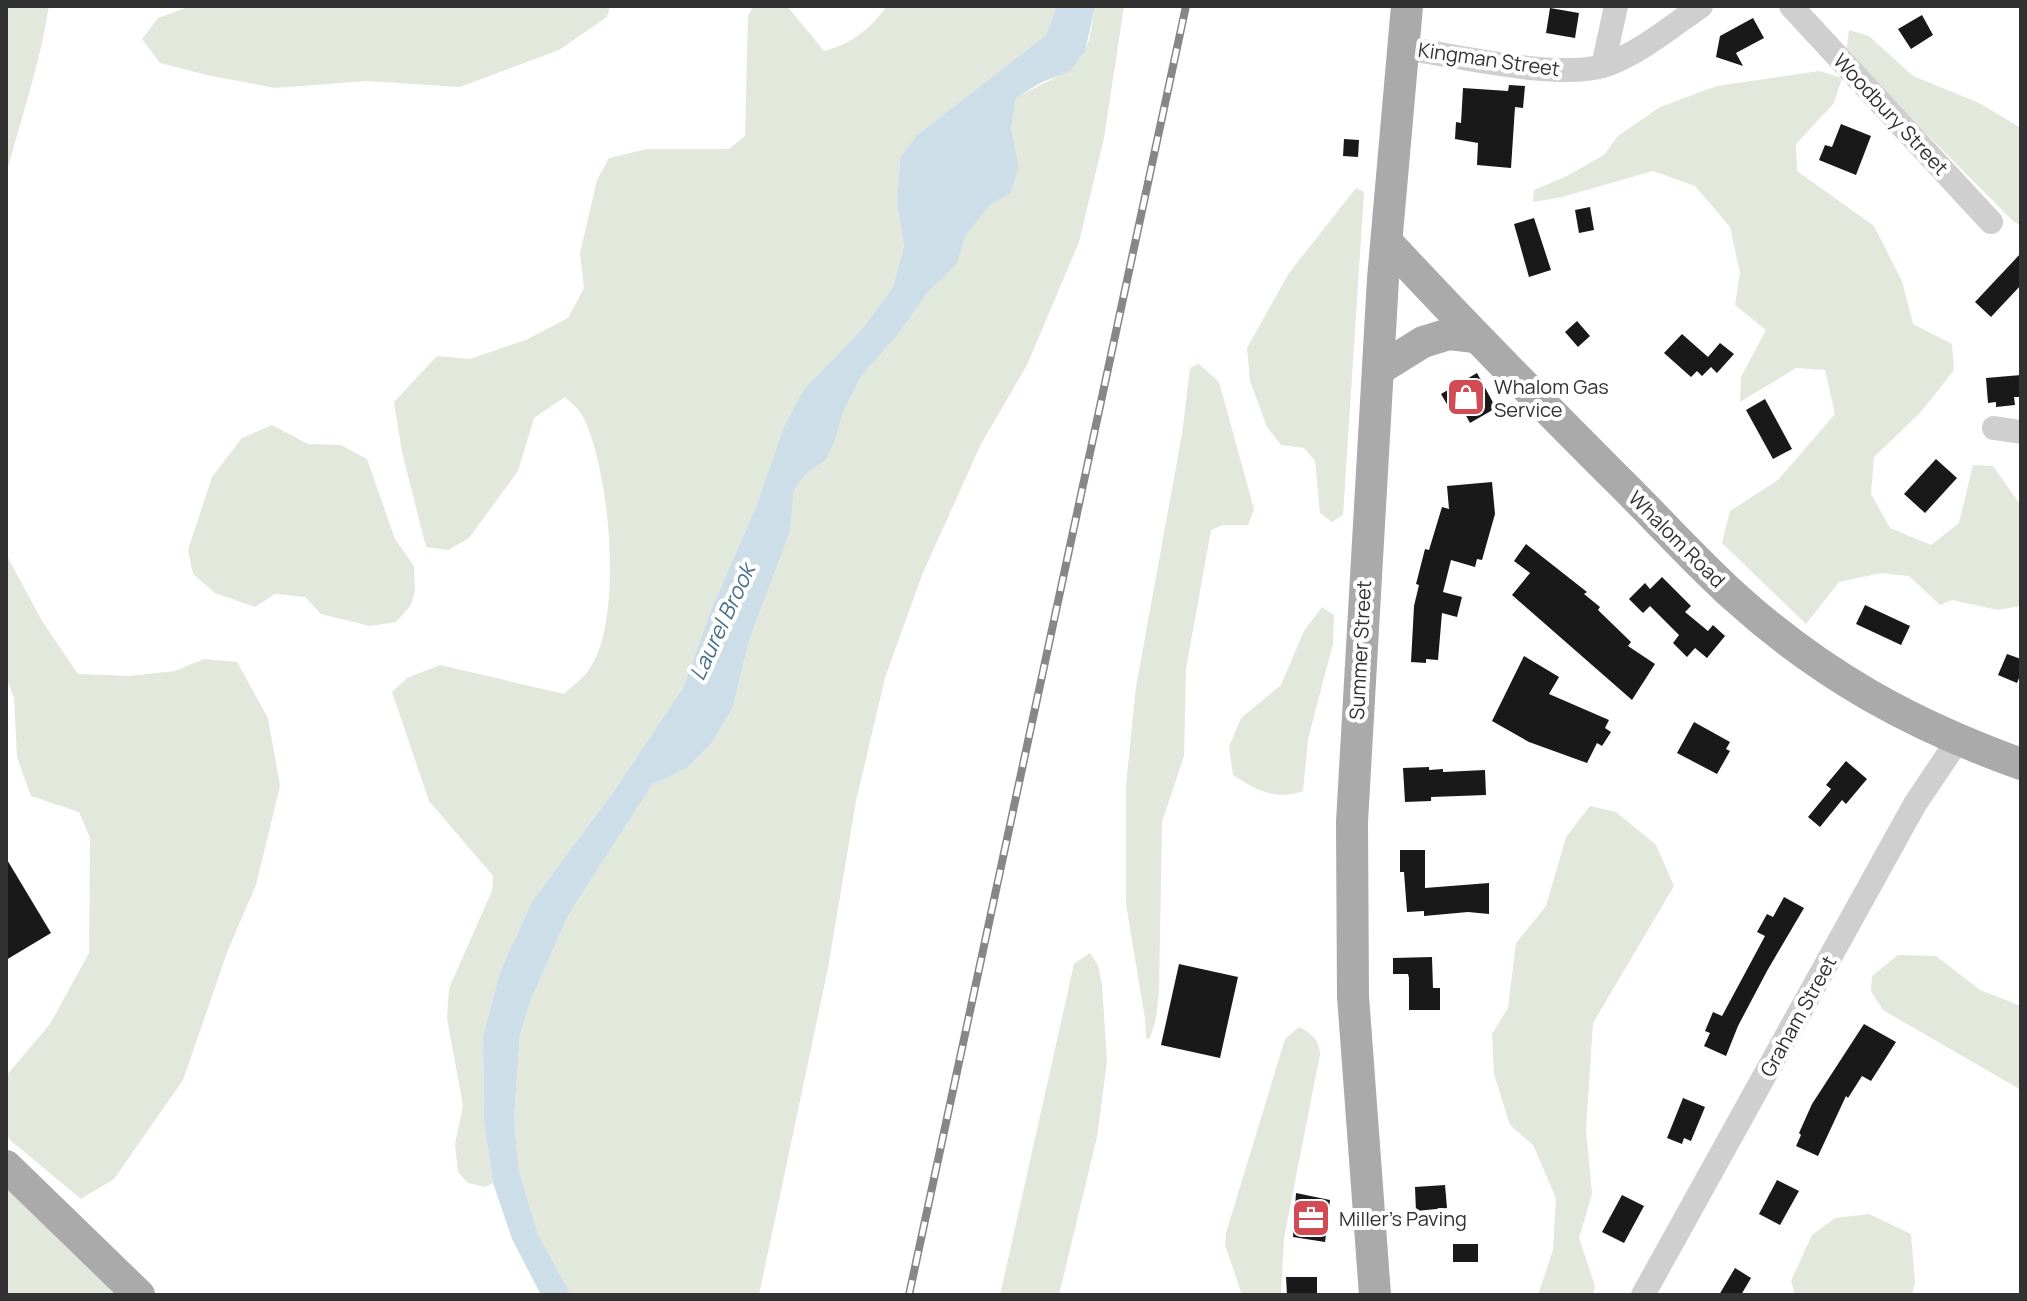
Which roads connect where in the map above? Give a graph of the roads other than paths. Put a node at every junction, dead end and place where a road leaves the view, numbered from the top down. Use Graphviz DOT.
graph roads {
  1 [pos="1407,6"];
  2 [pos="1616,6"];
  3 [pos="1701,6"];
  4 [pos="1791,6"];
  5 [pos="1403,48"];
  6 [pos="1603,66"];
  7 [pos="1991,222"];
  8 [pos="1387,242"];
  9 [pos="1475,337"];
  10 [pos="1378,370"];
  11 [pos="1994,428"];
  12 [pos="2021,432"];
  13 [pos="1958,740"];
  14 [pos="2021,764"];
  15 [pos="6,1166"];
  16 [pos="139,1295"];
  17 [pos="1375,1295"];
  18 [pos="1643,1295"];
  1 -- 5 [label="main road, Summer Street"];
  2 -- 6 [label="street"];
  3 -- 6 [label="street, Kingman Street"];
  4 -- 7 [label="street, Woodbury Street"];
  5 -- 6 [label="street, Kingman Street"];
  5 -- 8 [label="main road, Summer Street"];
  8 -- 9 [label="main road, Whalom Road"];
  8 -- 10 [label="main road, Summer Street"];
  9 -- 10 [label="main road"];
  9 -- 13 [label="main road, Whalom Road"];
  10 -- 17 [label="main road, Summer Street"];
  11 -- 12 [label="street"];
  13 -- 14 [label="main road, Whalom Road"];
  13 -- 18 [label="street, Graham Street"];
  15 -- 16 [label="main road"];
}
